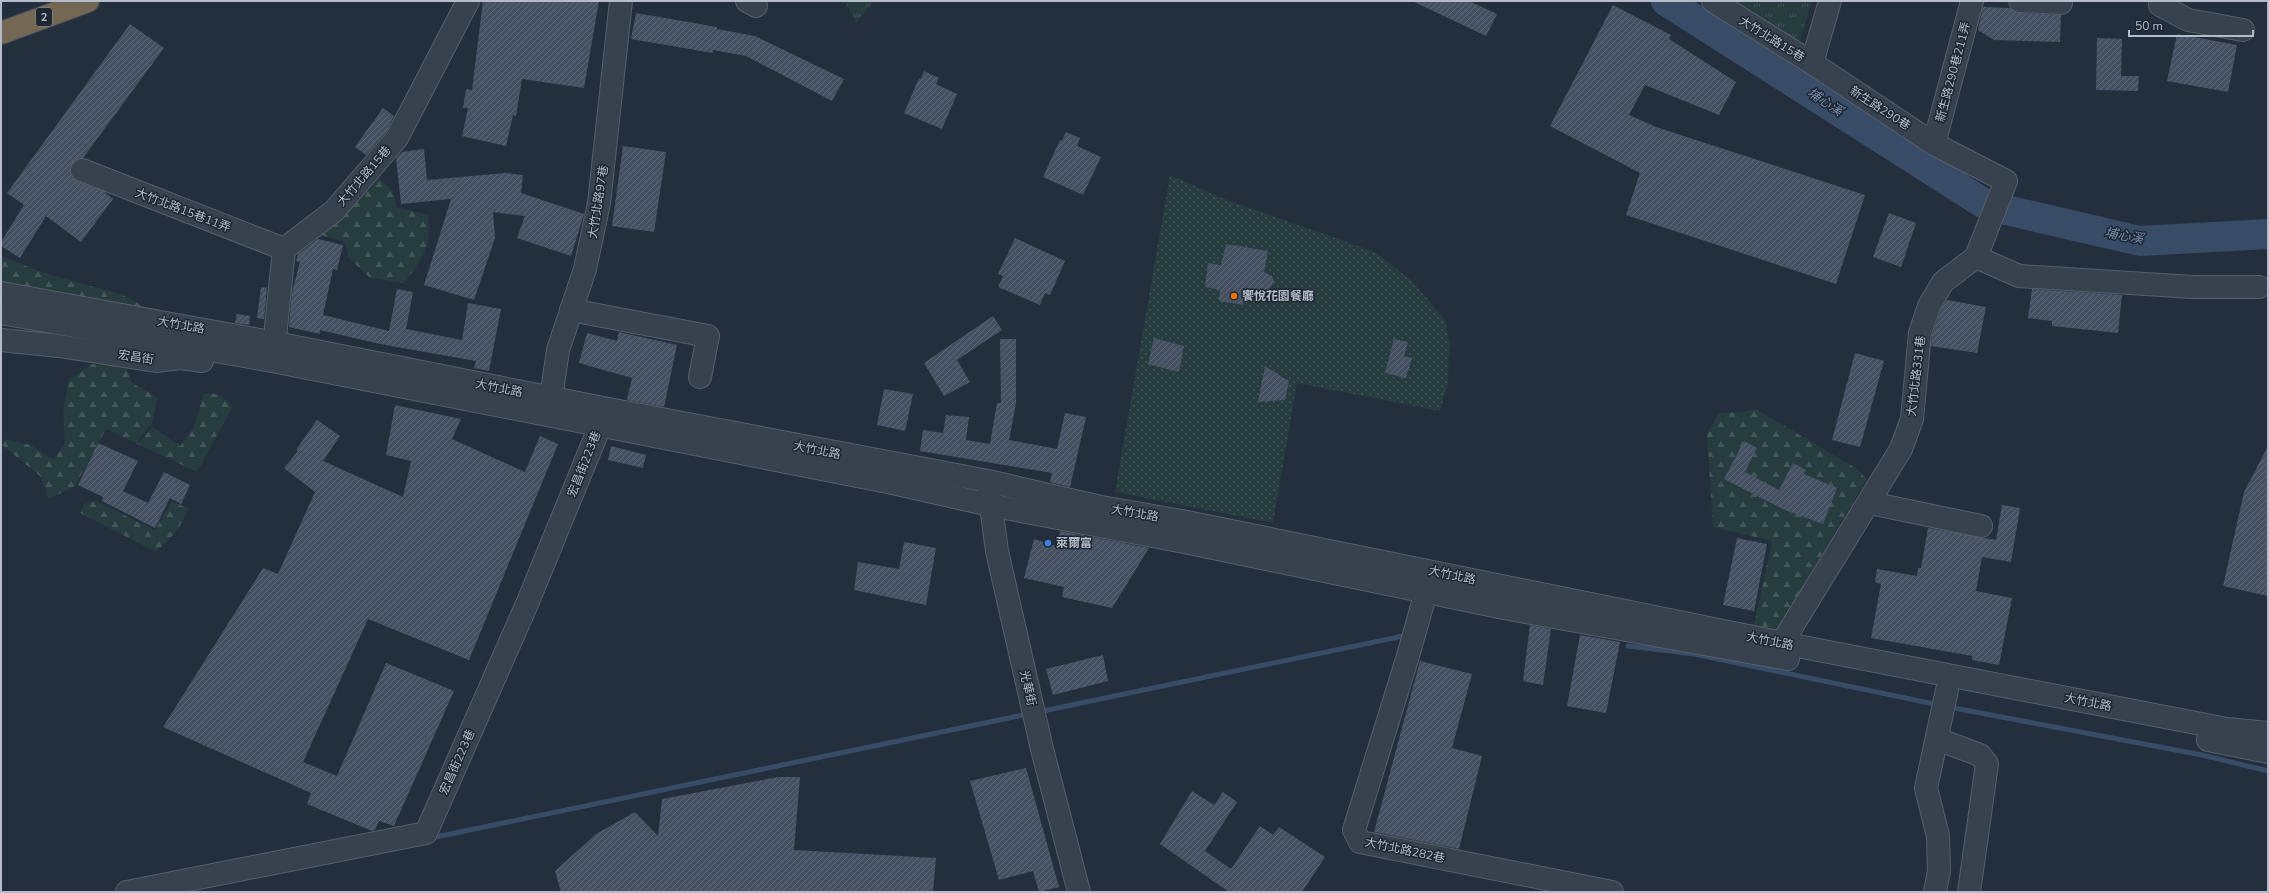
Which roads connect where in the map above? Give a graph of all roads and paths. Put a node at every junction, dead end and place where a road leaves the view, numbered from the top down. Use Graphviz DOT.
graph roads {
  1 [pos="88,1"];
  2 [pos="468,1"];
  3 [pos="621,1"];
  4 [pos="1713,1"];
  5 [pos="1830,1"];
  6 [pos="1972,1"];
  7 [pos="2020,1"];
  8 [pos="2161,1"];
  9 [pos="2061,3"];
  10 [pos="2243,30"];
  11 [pos="1,33"];
  12 [pos="1812,63"];
  13 [pos="1934,144"];
  14 [pos="82,170"];
  15 [pos="284,249"];
  16 [pos="1976,257"];
  17 [pos="2260,287"];
  18 [pos="1,292"];
  19 [pos="571,310"];
  20 [pos="1,313"];
  21 [pos="1,340"];
  22 [pos="274,352"];
  23 [pos="700,377"];
  24 [pos="551,398"];
  25 [pos="601,417"];
  26 [pos="988,481"];
  27 [pos="1870,503"];
  28 [pos="990,506"];
  29 [pos="1981,526"];
  30 [pos="1426,592"];
  31 [pos="1780,650"];
  32 [pos="1947,690"];
  33 [pos="2268,733"];
  34 [pos="1937,739"];
  35 [pos="2268,752"];
  36 [pos="127,892"];
  37 [pos="1079,892"];
  38 [pos="1612,892"];
  39 [pos="1935,892"];
  40 [pos="1970,892"];
  1 -- 11 [label="highway, 2"];
  2 -- 15 [label="street, 大竹北路15巷"];
  3 -- 19 [label="street, 大竹北路97巷"];
  4 -- 12 [label="street, 大竹北路15巷"];
  5 -- 12 [label="street"];
  6 -- 13 [label="street, 新生路290巷211弄"];
  7 -- 9 [label="street"];
  8 -- 10 [label="street"];
  12 -- 13 [label="street, 新生路290巷"];
  13 -- 16 [label="street, 新生路290巷"];
  14 -- 15 [label="street, 大竹北路15巷11弄"];
  15 -- 22 [label="street"];
  16 -- 17 [label="street"];
  16 -- 27 [label="street, 大竹北路331巷"];
  18 -- 22 [label="street, 大竹北路"];
  19 -- 23 [label="street"];
  19 -- 24 [label="street, 大竹北路97巷"];
  20 -- 22 [label="street, 大竹北路"];
  21 -- 22 [label="street, 宏昌街"];
  22 -- 24 [label="street, 大竹北路"];
  22 -- 25 [label="street, 大竹北路"];
  24 -- 25 [label="street, 大竹北路"];
  25 -- 26 [label="street, 大竹北路"];
  25 -- 28 [label="street, 大竹北路"];
  25 -- 36 [label="street, 宏昌街223巷"];
  26 -- 28 [label="street, 光華街"];
  26 -- 31 [label="street, 大竹北路"];
  27 -- 29 [label="street"];
  27 -- 31 [label="street, 大竹北路331巷"];
  28 -- 30 [label="street, 大竹北路"];
  28 -- 37 [label="street, 光華街"];
  30 -- 31 [label="street, 大竹北路"];
  30 -- 38 [label="street, 大竹北路282巷"];
  31 -- 32 [label="street, 大竹北路"];
  31 -- 33 [label="street, 大竹北路"];
  32 -- 34 [label="street"];
  32 -- 35 [label="street, 大竹北路"];
  34 -- 39 [label="street"];
  34 -- 40 [label="street"];
}
